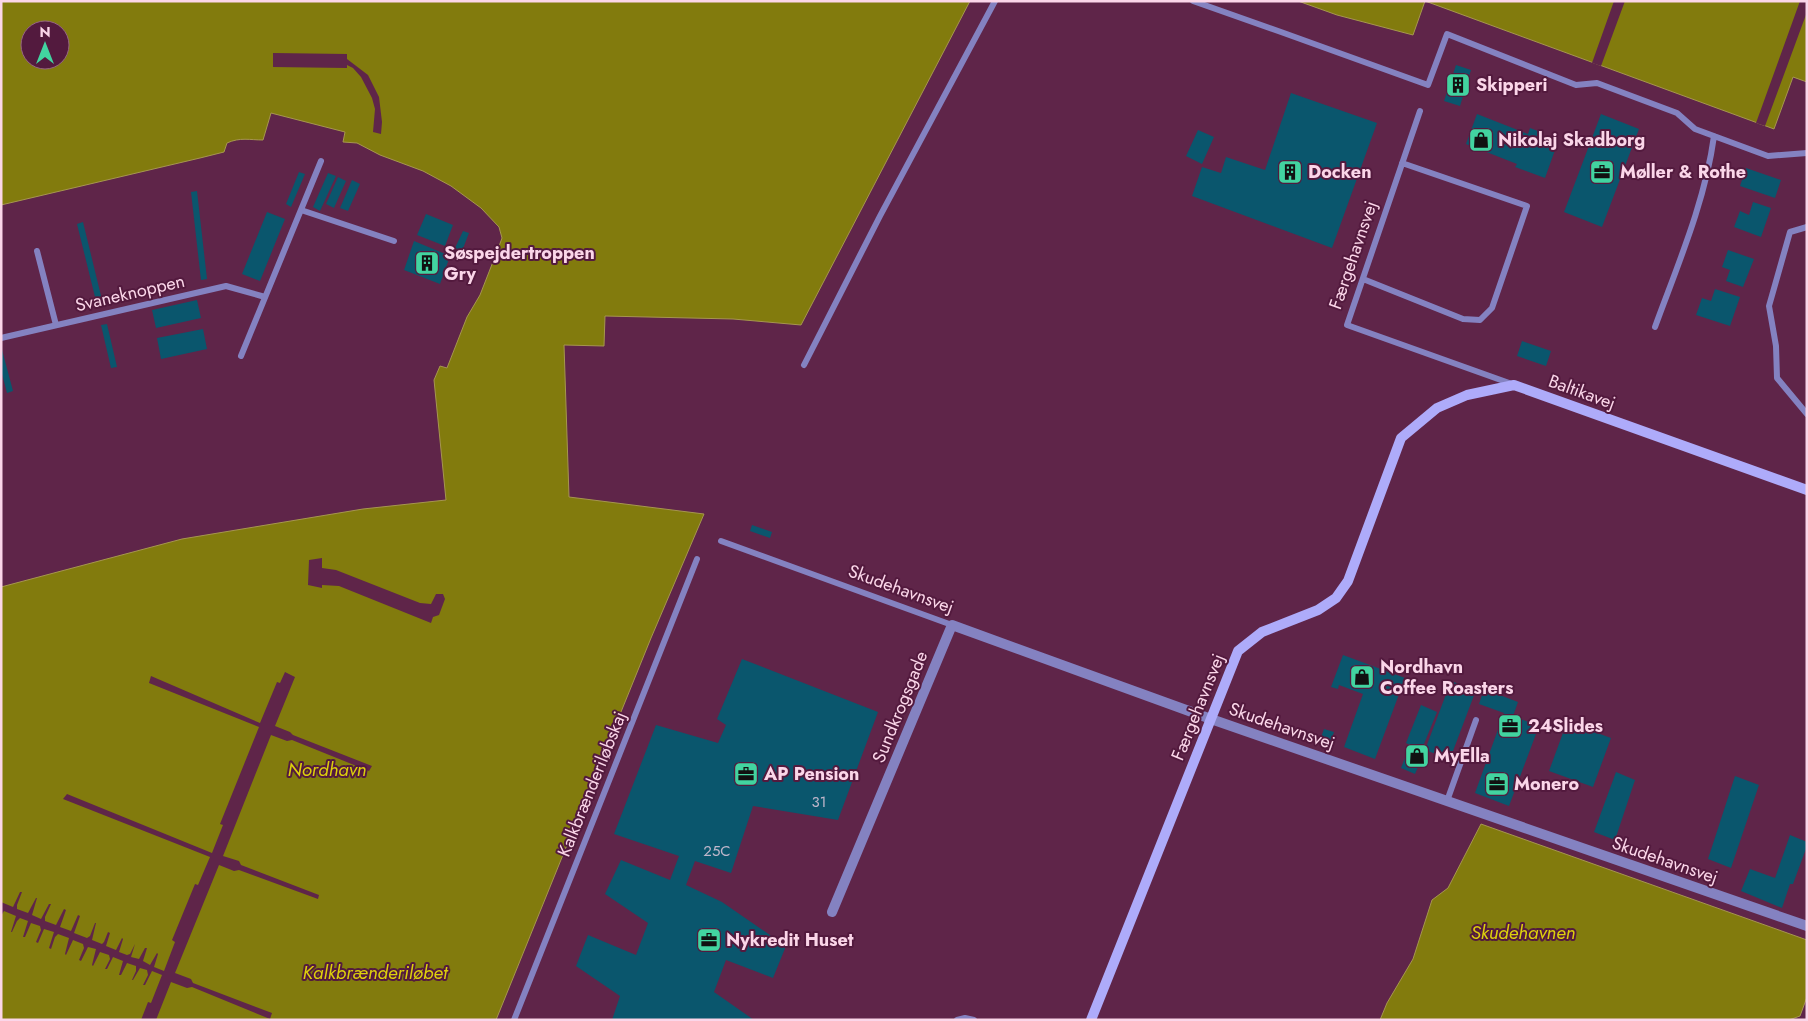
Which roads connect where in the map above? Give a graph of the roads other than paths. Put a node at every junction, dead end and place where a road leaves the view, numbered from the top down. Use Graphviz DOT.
graph roads {
  1 [pos="995,1"];
  2 [pos="1192,1"];
  3 [pos="1420,111"];
  4 [pos="1714,136"];
  5 [pos="1807,152"];
  6 [pos="321,160"];
  7 [pos="1402,163"];
  8 [pos="301,210"];
  9 [pos="1807,227"];
  10 [pos="394,241"];
  11 [pos="37,251"];
  12 [pos="1362,279"];
  13 [pos="265,297"];
  14 [pos="56,325"];
  15 [pos="1347,325"];
  16 [pos="1655,326"];
  17 [pos="1,338"];
  18 [pos="241,356"];
  19 [pos="804,365"];
  20 [pos="1514,385"];
  21 [pos="1807,414"];
  22 [pos="1807,490"];
  23 [pos="721,541"];
  24 [pos="698,558"];
  25 [pos="952,625"];
  26 [pos="1211,719"];
  27 [pos="1476,720"];
  28 [pos="1447,801"];
  29 [pos="832,912"];
  30 [pos="1807,926"];
  31 [pos="514,1020"];
  32 [pos="956,1020"];
  33 [pos="974,1020"];
  34 [pos="1091,1020"];
  1 -- 19 [label="lane"];
  2 -- 4 [label="lane"];
  3 -- 7 [label="lane, Færgehavnsvej"];
  4 -- 5 [label="lane"];
  4 -- 16 [label="lane"];
  6 -- 8 [label="lane"];
  7 -- 12 [label="lane, Færgehavnsvej"];
  7 -- 12 [label="lane"];
  8 -- 10 [label="lane"];
  8 -- 13 [label="lane"];
  9 -- 21 [label="lane"];
  11 -- 14 [label="lane"];
  12 -- 15 [label="lane, Færgehavnsvej"];
  13 -- 14 [label="lane, Svaneknoppen"];
  13 -- 18 [label="lane"];
  14 -- 17 [label="lane, Svaneknoppen"];
  15 -- 20 [label="lane, Baltikavej"];
  20 -- 22 [label="street, Baltikavej"];
  20 -- 26 [label="street, Færgehavnsvej"];
  23 -- 25 [label="lane, Skudehavnsvej"];
  24 -- 31 [label="lane, Kalkbrænderiløbskaj"];
  25 -- 26 [label="street, Skudehavnsvej"];
  25 -- 29 [label="street, Sundkrogsgade"];
  26 -- 28 [label="street, Skudehavnsvej"];
  26 -- 34 [label="street, Færgehavnsvej"];
  27 -- 28 [label="lane"];
  28 -- 30 [label="street, Skudehavnsvej"];
  32 -- 33 [label="lane"];
}
